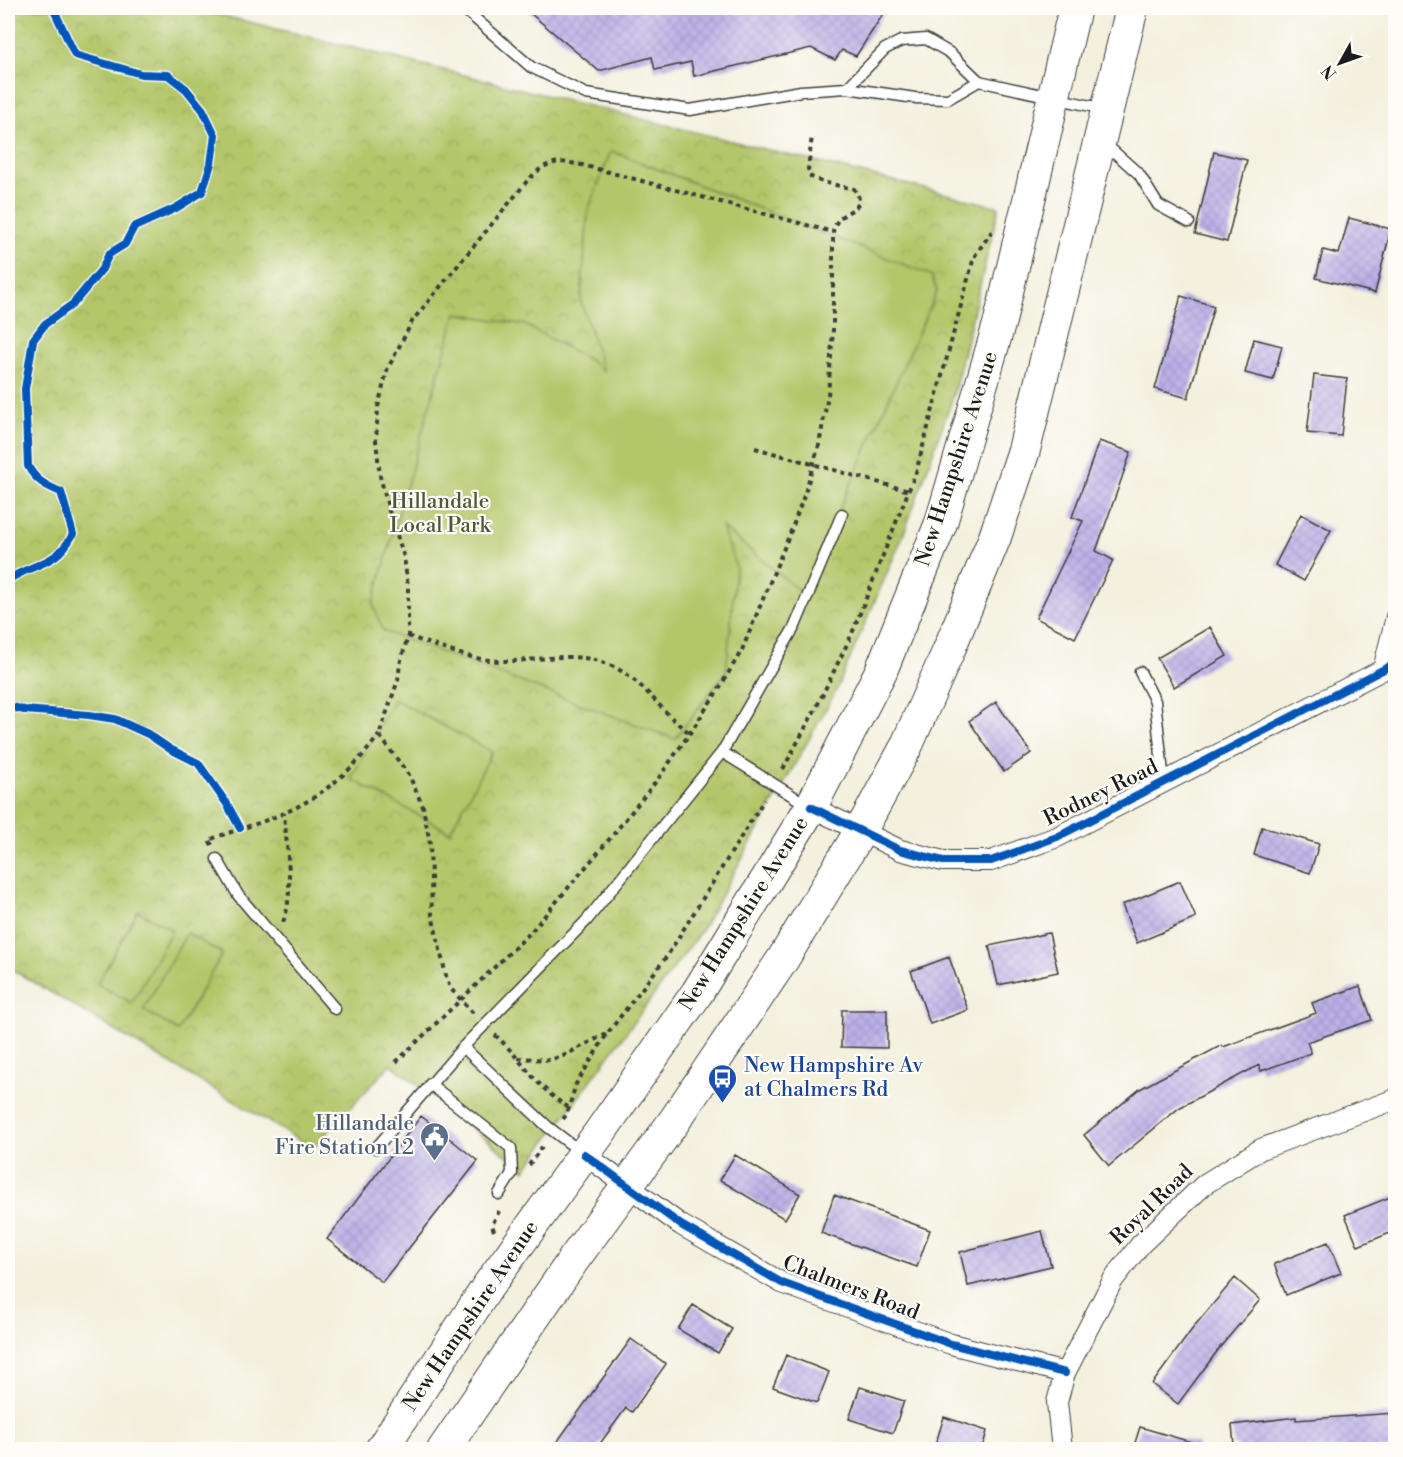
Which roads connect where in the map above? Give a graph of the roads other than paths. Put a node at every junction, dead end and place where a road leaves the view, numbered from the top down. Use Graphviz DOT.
graph roads {
  1 [pos="463,8"];
  2 [pos="1075,8"];
  3 [pos="1132,8"];
  4 [pos="979,81"];
  5 [pos="847,88"];
  6 [pos="1053,99"];
  7 [pos="1107,110"];
  8 [pos="1100,140"];
  9 [pos="1189,222"];
  10 [pos="842,514"];
  11 [pos="1395,617"];
  12 [pos="1389,666"];
  13 [pos="1140,672"];
  14 [pos="722,752"];
  15 [pos="1164,782"];
  16 [pos="811,807"];
  17 [pos="860,832"];
  18 [pos="217,859"];
  19 [pos="335,1010"];
  20 [pos="463,1047"];
  21 [pos="430,1084"];
  22 [pos="1395,1099"];
  23 [pos="376,1148"];
  24 [pos="584,1154"];
  25 [pos="626,1186"];
  26 [pos="499,1194"];
  27 [pos="1065,1373"];
  28 [pos="381,1449"];
  29 [pos="443,1449"];
  30 [pos="1062,1449"];
  1 -- 5 [label="lane"];
  2 -- 6 [label="main road, New Hampshire Avenue"];
  3 -- 7 [label="main road"];
  4 -- 5 [label="lane"];
  4 -- 5 [label="lane"];
  4 -- 6 [label="lane"];
  6 -- 7 [label="lane"];
  6 -- 16 [label="main road, New Hampshire Avenue"];
  7 -- 8 [label="main road"];
  8 -- 9 [label="lane"];
  8 -- 17 [label="main road"];
  10 -- 14 [label="lane"];
  11 -- 12 [label="street"];
  12 -- 15 [label="street, Rodney Road"];
  13 -- 15 [label="lane"];
  14 -- 16 [label="lane"];
  14 -- 20 [label="lane"];
  15 -- 17 [label="street, Rodney Road"];
  16 -- 17 [label="street, Rodney Road"];
  16 -- 24 [label="main road, New Hampshire Avenue"];
  17 -- 25 [label="main road"];
  18 -- 19 [label="lane"];
  20 -- 21 [label="lane"];
  20 -- 24 [label="lane"];
  21 -- 23 [label="lane"];
  21 -- 26 [label="lane"];
  22 -- 27 [label="street, Royal Road"];
  24 -- 25 [label="street, Chalmers Road"];
  24 -- 28 [label="main road, New Hampshire Avenue"];
  25 -- 27 [label="street, Chalmers Road"];
  25 -- 29 [label="main road"];
  27 -- 30 [label="street, Royal Road"];
}
